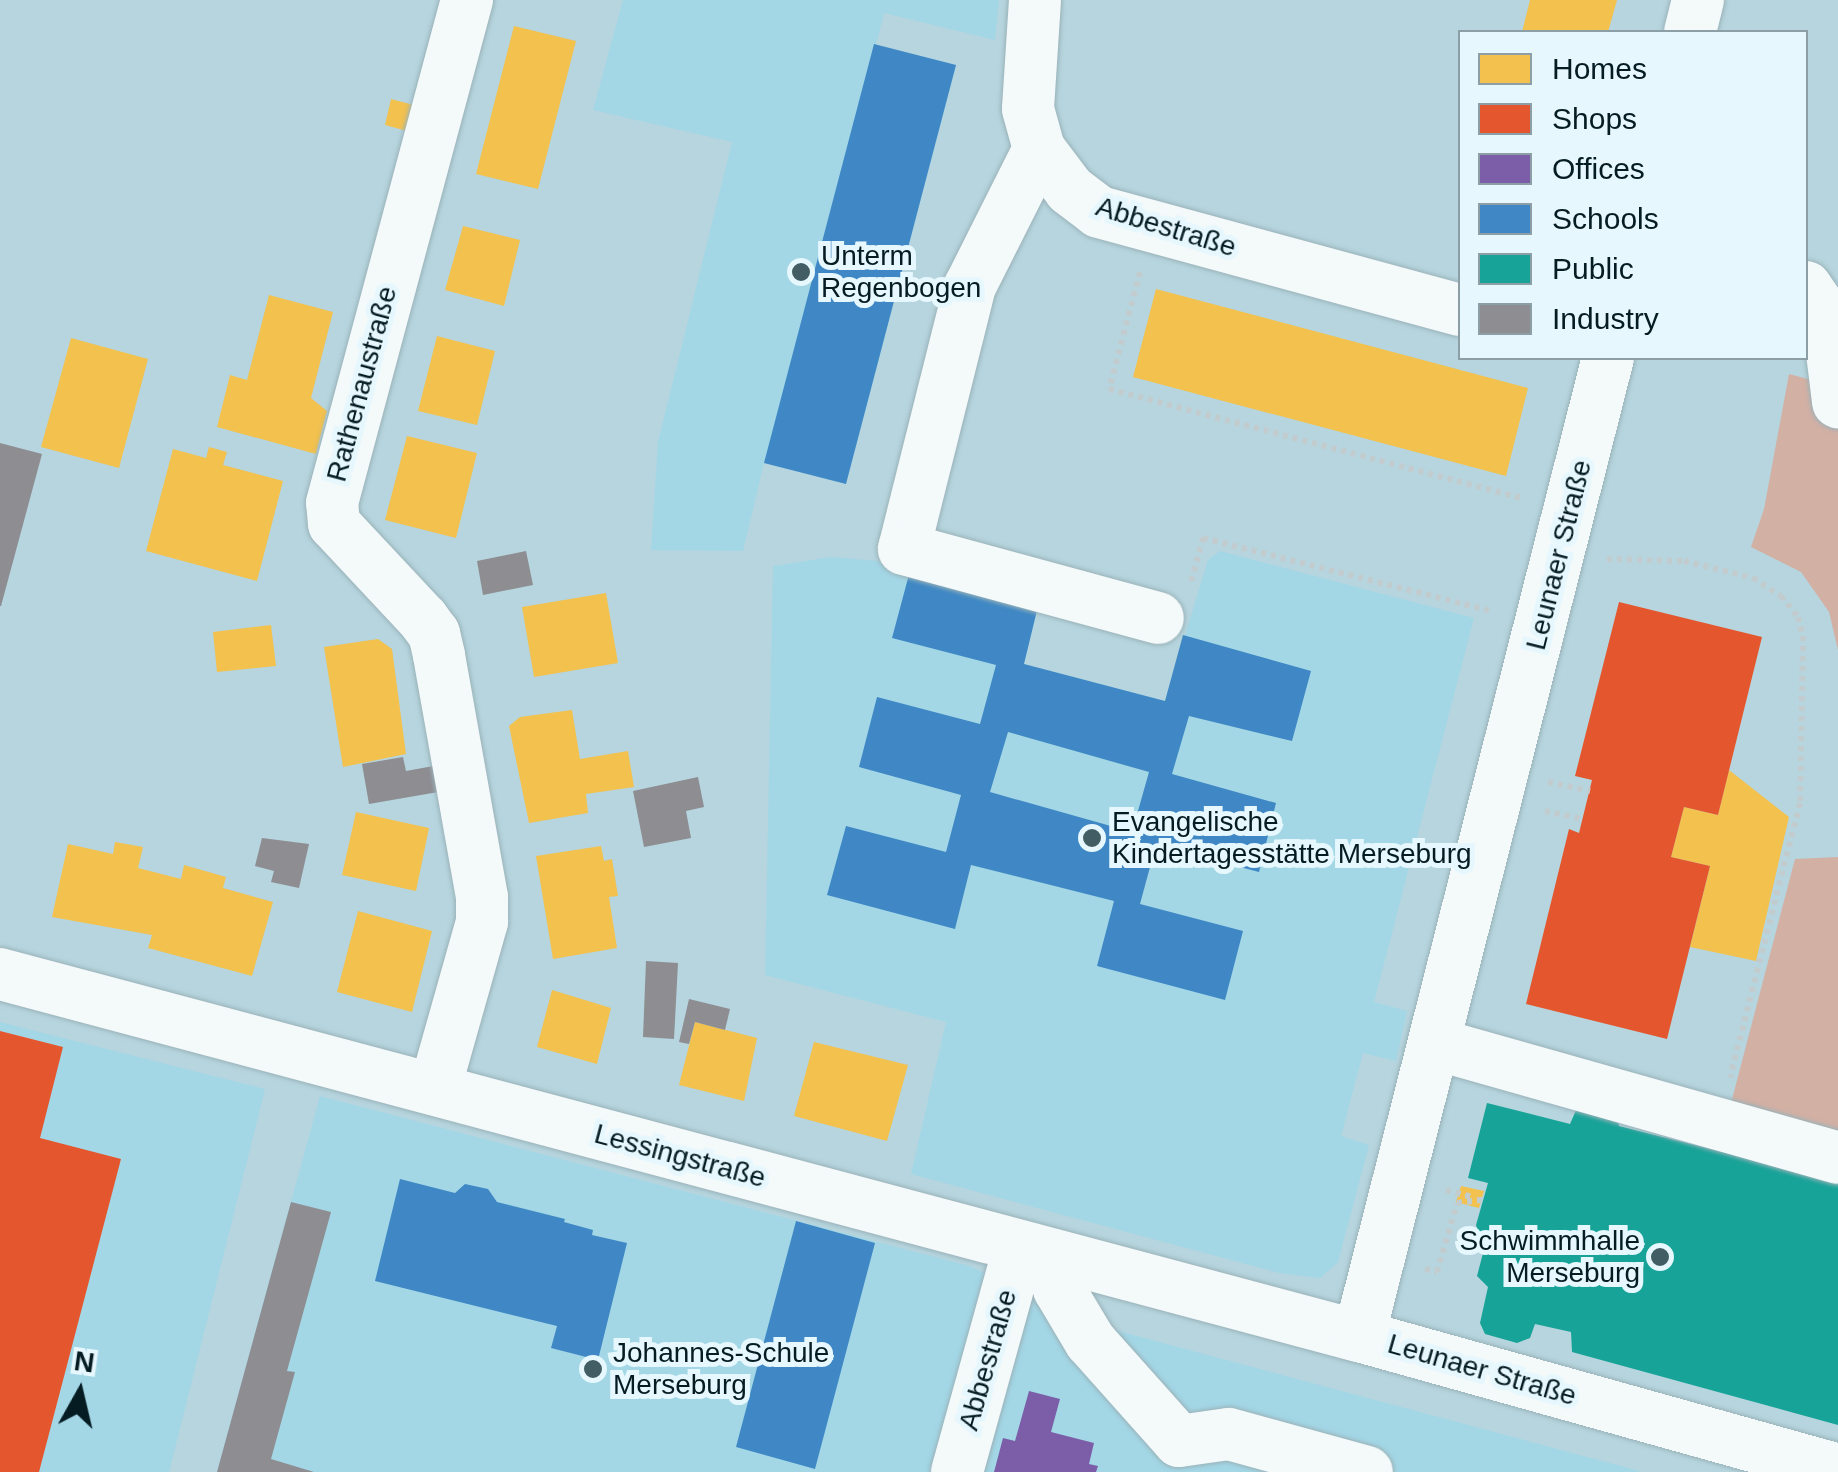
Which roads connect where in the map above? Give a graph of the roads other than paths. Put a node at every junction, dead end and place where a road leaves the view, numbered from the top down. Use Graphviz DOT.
graph roads {
  1 [pos="467,0"];
  2 [pos="1035,0"];
  3 [pos="1698,0"];
  4 [pos="1690,30"];
  5 [pos="1038,149"];
  6 [pos="1458,309"];
  7 [pos="1824,313"];
  8 [pos="1608,360"];
  9 [pos="1838,402"];
  10 [pos="1158,618"];
  11 [pos="0,974"];
  12 [pos="1436,1044"];
  13 [pos="435,1088"];
  14 [pos="1838,1158"];
  15 [pos="1037,1253"];
  16 [pos="1359,1336"];
  17 [pos="1176,1457"];
  18 [pos="1838,1470"];
  19 [pos="957,1472"];
  20 [pos="1367,1472"];
  1 -- 13 [label="street, Rathenaustraße"];
  2 -- 5 [label="street, Abbestraße"];
  3 -- 4 [label="street"];
  5 -- 6 [label="street, Abbestraße"];
  5 -- 10 [label="street"];
  7 -- 9 [label="street"];
  8 -- 12 [label="street, Leunaer Straße"];
  11 -- 13 [label="street, Lessingstraße"];
  12 -- 14 [label="street"];
  12 -- 16 [label="street, Leunaer Straße"];
  13 -- 15 [label="street, Lessingstraße"];
  15 -- 16 [label="street, Lessingstraße"];
  15 -- 17 [label="street"];
  15 -- 19 [label="street, Abbestraße"];
  16 -- 18 [label="street, Leunaer Straße"];
  17 -- 20 [label="street"];
}
